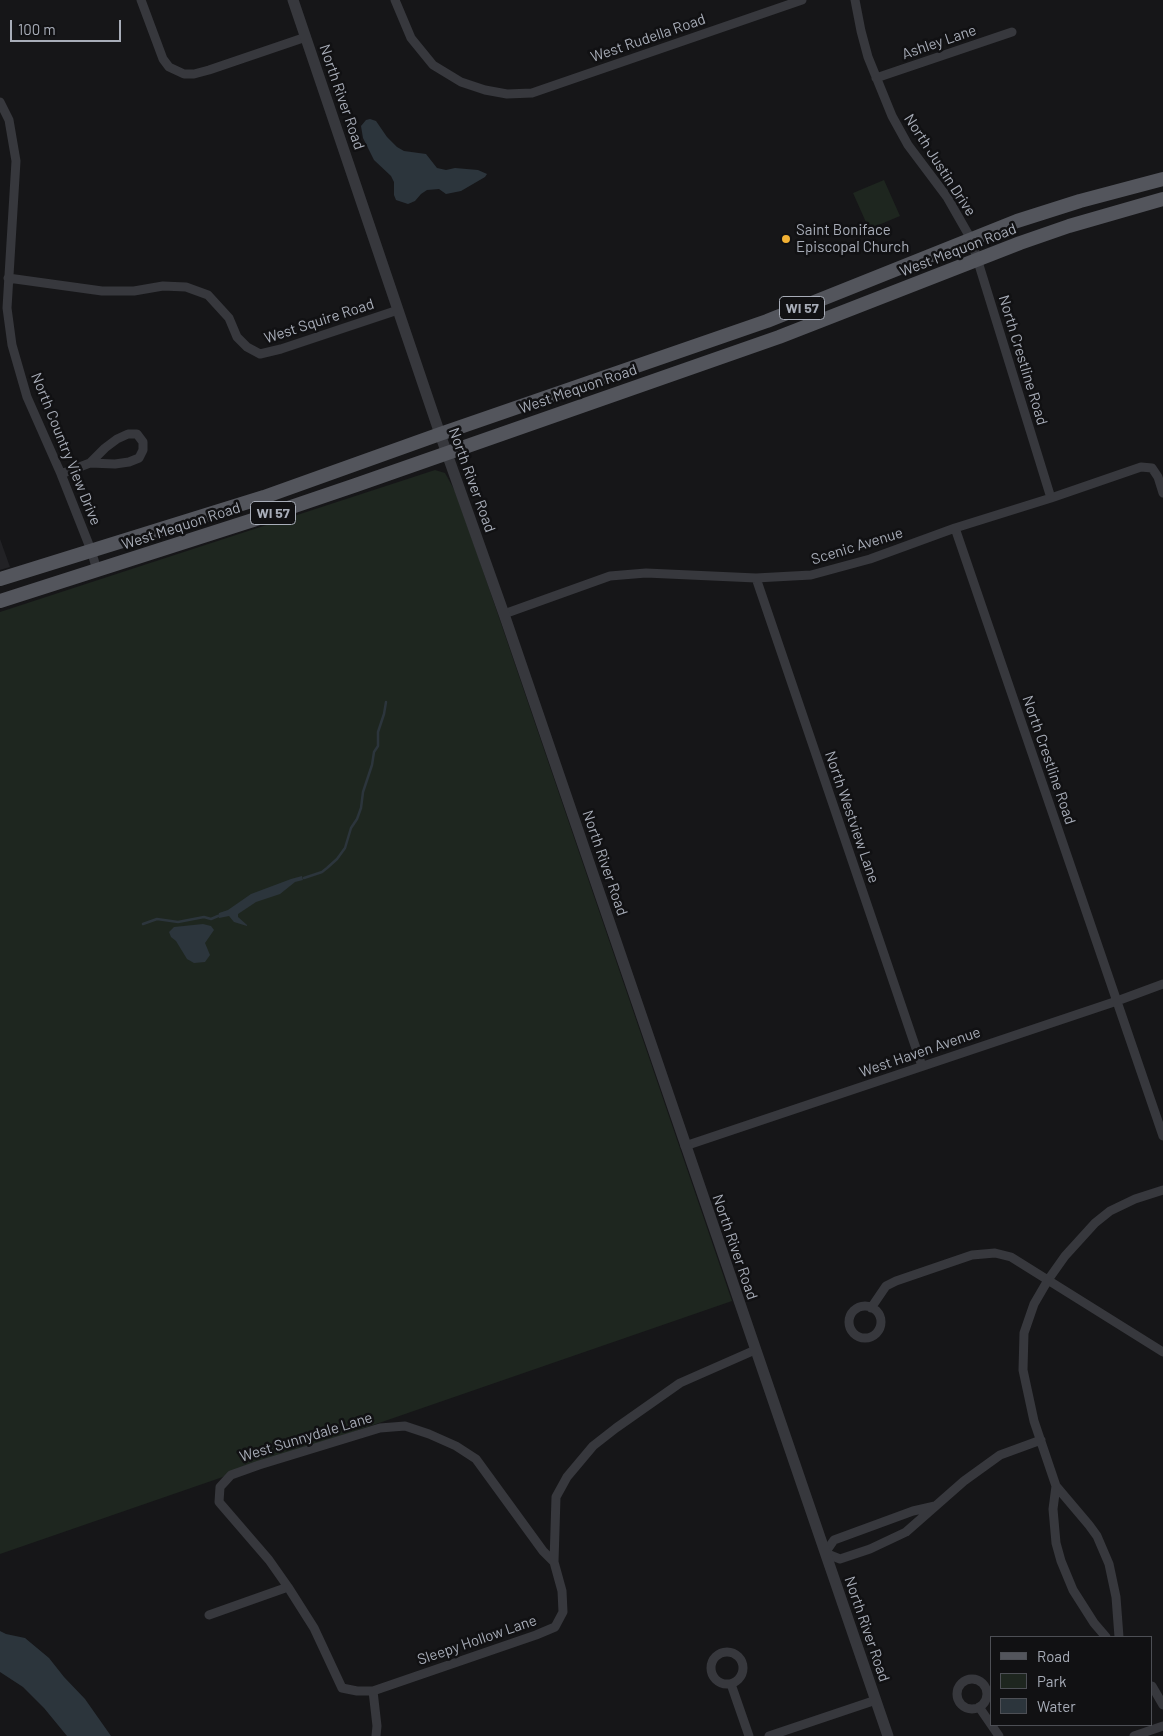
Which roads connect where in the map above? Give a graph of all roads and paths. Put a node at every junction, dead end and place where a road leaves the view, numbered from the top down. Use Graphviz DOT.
graph roads {
  1 [pos="141,0"];
  2 [pos="293,0"];
  3 [pos="394,0"];
  4 [pos="802,0"];
  5 [pos="856,0"];
  6 [pos="1012,32"];
  7 [pos="306,37"];
  8 [pos="876,78"];
  9 [pos="0,102"];
  10 [pos="4,121"];
  11 [pos="1163,179"];
  12 [pos="1163,199"];
  13 [pos="971,239"];
  14 [pos="978,259"];
  15 [pos="8,278"];
  16 [pos="398,310"];
  17 [pos="539,400"];
  18 [pos="440,434"];
  19 [pos="446,452"];
  20 [pos="90,463"];
  21 [pos="61,474"];
  22 [pos="356,485"];
  23 [pos="1163,493"];
  24 [pos="1051,498"];
  25 [pos="955,528"];
  26 [pos="92,550"];
  27 [pos="97,570"];
  28 [pos="756,578"];
  29 [pos="0,579"];
  30 [pos="0,601"];
  31 [pos="504,614"];
  32 [pos="1163,984"];
  33 [pos="1117,1001"];
  34 [pos="922,1066"];
  35 [pos="1163,1136"];
  36 [pos="685,1146"];
  37 [pos="1163,1190"];
  38 [pos="1048,1280"];
  39 [pos="871,1308"];
  40 [pos="755,1350"];
  41 [pos="1163,1352"];
  42 [pos="1040,1440"];
  43 [pos="1056,1486"];
  44 [pos="935,1506"];
  45 [pos="825,1553"];
  46 [pos="554,1562"];
  47 [pos="288,1587"];
  48 [pos="209,1615"];
  49 [pos="1105,1636"];
  50 [pos="1119,1636"];
  51 [pos="731,1684"];
  52 [pos="1153,1688"];
  53 [pos="373,1691"];
  54 [pos="876,1700"];
  55 [pos="1163,1706"];
  56 [pos="979,1707"];
  57 [pos="990,1723"];
  58 [pos="1163,1726"];
  59 [pos="376,1736"];
  60 [pos="749,1736"];
  61 [pos="769,1736"];
  62 [pos="888,1736"];
  63 [pos="1134,1736"];
  1 -- 7 [label="street"];
  2 -- 7 [label="street, North River Road"];
  3 -- 4 [label="street, West Rudella Road"];
  5 -- 8 [label="street, North Justin Drive"];
  6 -- 8 [label="street, Ashley Lane"];
  7 -- 16 [label="street, North River Road"];
  8 -- 13 [label="street, North Justin Drive"];
  9 -- 10 [label="street, North Country View Drive"];
  10 -- 15 [label="street, North Country View Drive"];
  11 -- 13 [label="main road, West Mequon Road / WI 57"];
  12 -- 14 [label="main road, West Mequon Road / WI 57"];
  13 -- 14 [label="street, North Justin Drive"];
  13 -- 17 [label="main road, West Mequon Road / WI 57"];
  14 -- 19 [label="main road, West Mequon Road / WI 57"];
  14 -- 24 [label="street, North Crestline Road"];
  15 -- 16 [label="street, West Squire Road"];
  15 -- 21 [label="street, North Country View Drive"];
  16 -- 18 [label="street, North River Road"];
  17 -- 18 [label="main road, West Mequon Road / WI 57"];
  17 -- 19 [label="main road"];
  18 -- 19 [label="street, North River Road"];
  18 -- 22 [label="main road"];
  18 -- 26 [label="main road, West Mequon Road / WI 57"];
  19 -- 22 [label="main road, West Mequon Road / WI 57"];
  19 -- 31 [label="street, North River Road"];
  20 -- 20 [label="street"];
  20 -- 21 [label="street"];
  21 -- 26 [label="street, North Country View Drive"];
  22 -- 27 [label="main road, West Mequon Road / WI 57"];
  23 -- 24 [label="street, Scenic Avenue"];
  24 -- 25 [label="street, Scenic Avenue"];
  25 -- 28 [label="street, Scenic Avenue"];
  25 -- 33 [label="street, North Crestline Road"];
  26 -- 27 [label="street, North Country View Drive"];
  26 -- 29 [label="main road, West Mequon Road / WI 57"];
  27 -- 30 [label="main road, West Mequon Road / WI 57"];
  28 -- 31 [label="street, Scenic Avenue"];
  28 -- 34 [label="street, North Westview Lane"];
  31 -- 36 [label="street, North River Road"];
  32 -- 33 [label="street, West Haven Avenue"];
  33 -- 34 [label="street, West Haven Avenue"];
  33 -- 35 [label="street, North Crestline Road"];
  34 -- 36 [label="street, West Haven Avenue"];
  36 -- 40 [label="street, North River Road"];
  37 -- 38 [label="street"];
  38 -- 39 [label="street"];
  38 -- 41 [label="street"];
  38 -- 42 [label="street"];
  40 -- 45 [label="street, North River Road"];
  40 -- 46 [label="street"];
  42 -- 43 [label="street"];
  42 -- 44 [label="street"];
  43 -- 49 [label="street"];
  43 -- 50 [label="street"];
  44 -- 45 [label="street"];
  44 -- 45 [label="street"];
  45 -- 54 [label="street, North River Road"];
  46 -- 47 [label="street, West Sunnydale Lane"];
  46 -- 53 [label="street, Sleepy Hollow Lane"];
  47 -- 48 [label="street"];
  47 -- 53 [label="street"];
  51 -- 60 [label="street"];
  52 -- 55 [label="street"];
  53 -- 59 [label="street"];
  54 -- 61 [label="street"];
  54 -- 62 [label="street, North River Road"];
  56 -- 57 [label="street"];
  58 -- 63 [label="street"];
}
